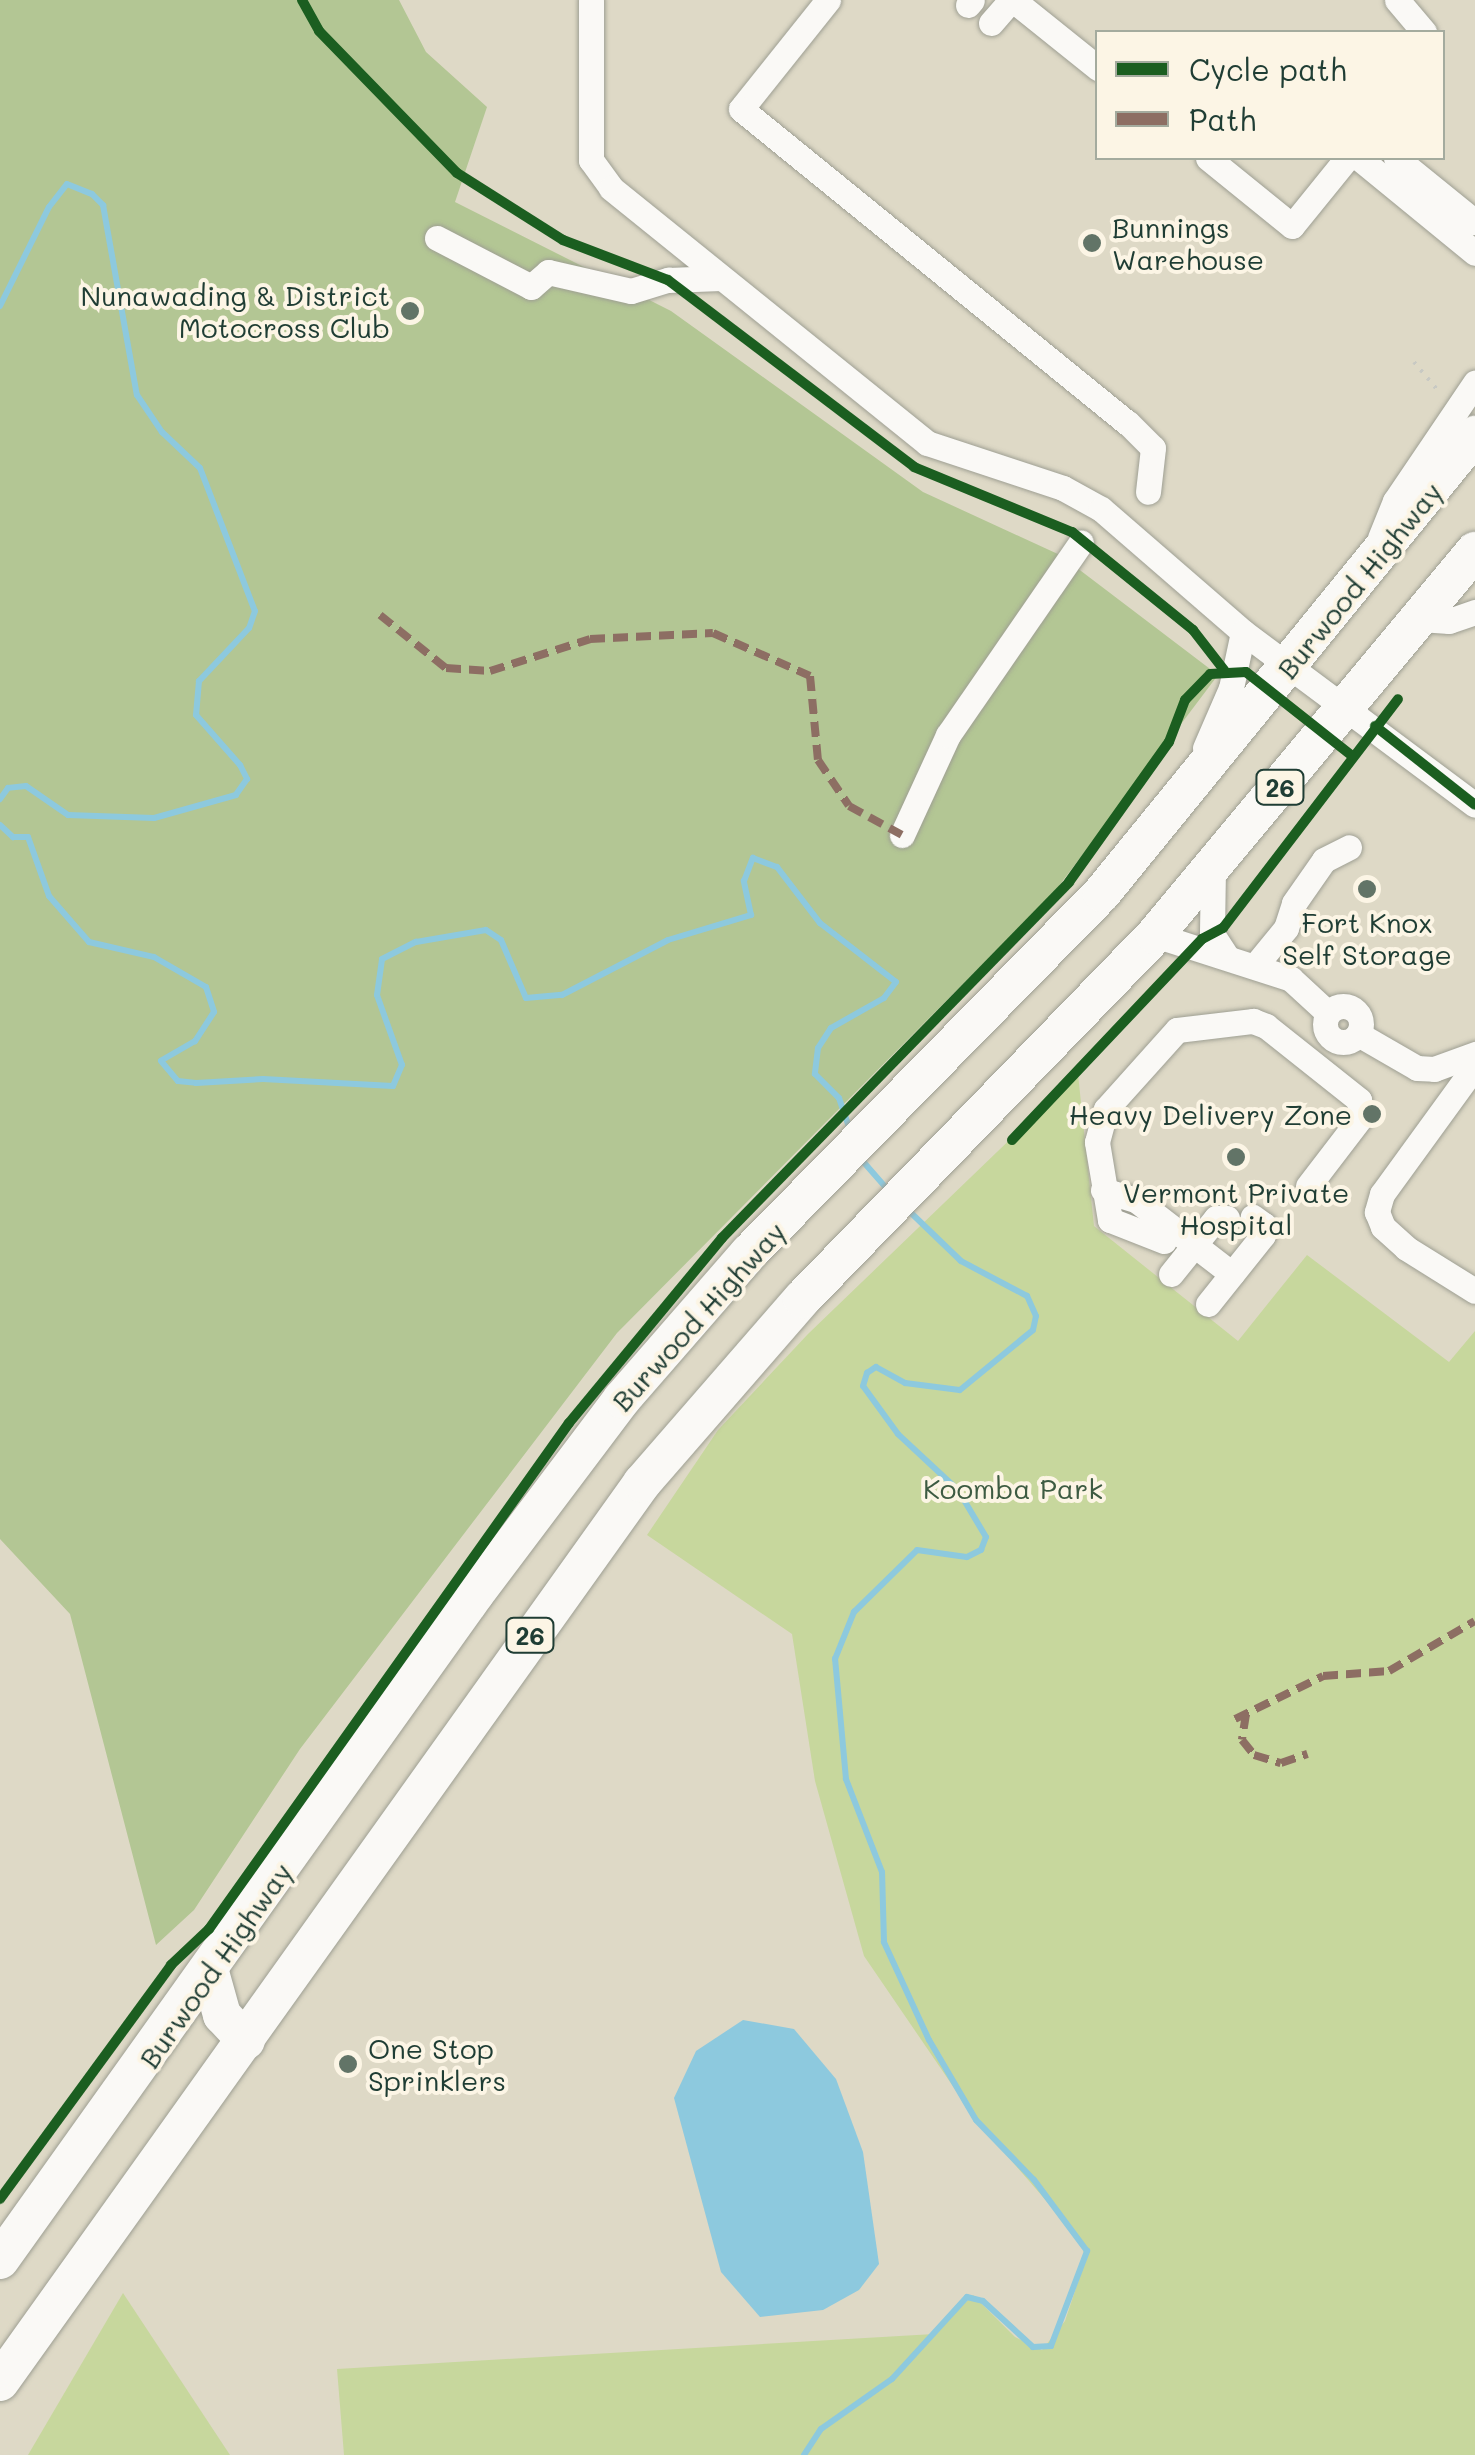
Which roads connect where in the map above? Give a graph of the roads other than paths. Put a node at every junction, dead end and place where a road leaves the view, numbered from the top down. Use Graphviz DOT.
graph roads {
  1 [pos="591,0"];
  2 [pos="828,0"];
  3 [pos="1012,0"];
  4 [pos="1397,0"];
  5 [pos="991,24"];
  6 [pos="1422,30"];
  7 [pos="1095,66"];
  8 [pos="1210,160"];
  9 [pos="1345,160"];
  10 [pos="1361,160"];
  11 [pos="1399,160"];
  12 [pos="1471,217"];
  13 [pos="437,238"];
  14 [pos="1475,253"];
  15 [pos="721,278"];
  16 [pos="1475,382"];
  17 [pos="1475,435"];
  18 [pos="1148,492"];
  19 [pos="1081,542"];
  20 [pos="1475,551"];
  21 [pos="1368,566"];
  22 [pos="1475,612"];
  23 [pos="1420,619"];
  24 [pos="1242,632"];
  25 [pos="1289,666"];
  26 [pos="1348,707"];
  27 [pos="1209,766"];
  28 [pos="1475,805"];
  29 [pos="902,836"];
  30 [pos="1349,847"];
  31 [pos="1213,868"];
  32 [pos="1286,928"];
  33 [pos="1155,936"];
  34 [pos="1227,958"];
  35 [pos="1255,966"];
  36 [pos="1291,979"];
  37 [pos="1338,1030"];
  38 [pos="1475,1054"];
  39 [pos="1315,1065"];
  40 [pos="1475,1066"];
  41 [pos="1308,1179"];
  42 [pos="1102,1190"];
  43 [pos="1253,1216"];
  44 [pos="1227,1218"];
  45 [pos="1164,1241"];
  46 [pos="1194,1245"];
  47 [pos="1171,1274"];
  48 [pos="1232,1274"];
  49 [pos="1475,1291"];
  50 [pos="1208,1304"];
  51 [pos="210,1972"];
  52 [pos="246,2042"];
  53 [pos="0,2260"];
  54 [pos="0,2382"];
  1 -- 15 [label="street"];
  2 -- 18 [label="street"];
  3 -- 5 [label="street"];
  3 -- 7 [label="street"];
  4 -- 6 [label="street"];
  8 -- 9 [label="street"];
  10 -- 14 [label="street"];
  11 -- 12 [label="street"];
  13 -- 15 [label="street"];
  15 -- 24 [label="street"];
  16 -- 21 [label="street"];
  17 -- 21 [label="highway, Burwood Highway / 26"];
  19 -- 29 [label="street"];
  20 -- 23 [label="highway, 26"];
  21 -- 25 [label="highway, Burwood Highway / 26"];
  22 -- 23 [label="street"];
  23 -- 26 [label="highway, 26"];
  24 -- 25 [label="street"];
  24 -- 27 [label="street"];
  25 -- 26 [label="street"];
  25 -- 27 [label="highway, Burwood Highway / 26"];
  26 -- 28 [label="street"];
  26 -- 31 [label="highway, 26"];
  27 -- 51 [label="highway, Burwood Highway / 26"];
  30 -- 32 [label="street"];
  31 -- 33 [label="highway, 26"];
  31 -- 34 [label="street"];
  32 -- 35 [label="street"];
  32 -- 36 [label="street"];
  33 -- 34 [label="street"];
  33 -- 52 [label="highway, 26"];
  34 -- 35 [label="street"];
  35 -- 36 [label="street"];
  36 -- 37 [label="street"];
  37 -- 38 [label="street"];
  37 -- 39 [label="street"];
  39 -- 41 [label="street"];
  39 -- 42 [label="street"];
  40 -- 49 [label="street"];
  42 -- 45 [label="street"];
  42 -- 46 [label="street"];
  43 -- 48 [label="street"];
  44 -- 46 [label="street"];
  46 -- 47 [label="street"];
  46 -- 48 [label="street"];
  48 -- 50 [label="street"];
  51 -- 52 [label="highway"];
  51 -- 53 [label="highway, Burwood Highway / 26"];
  52 -- 54 [label="highway, 26"];
}
